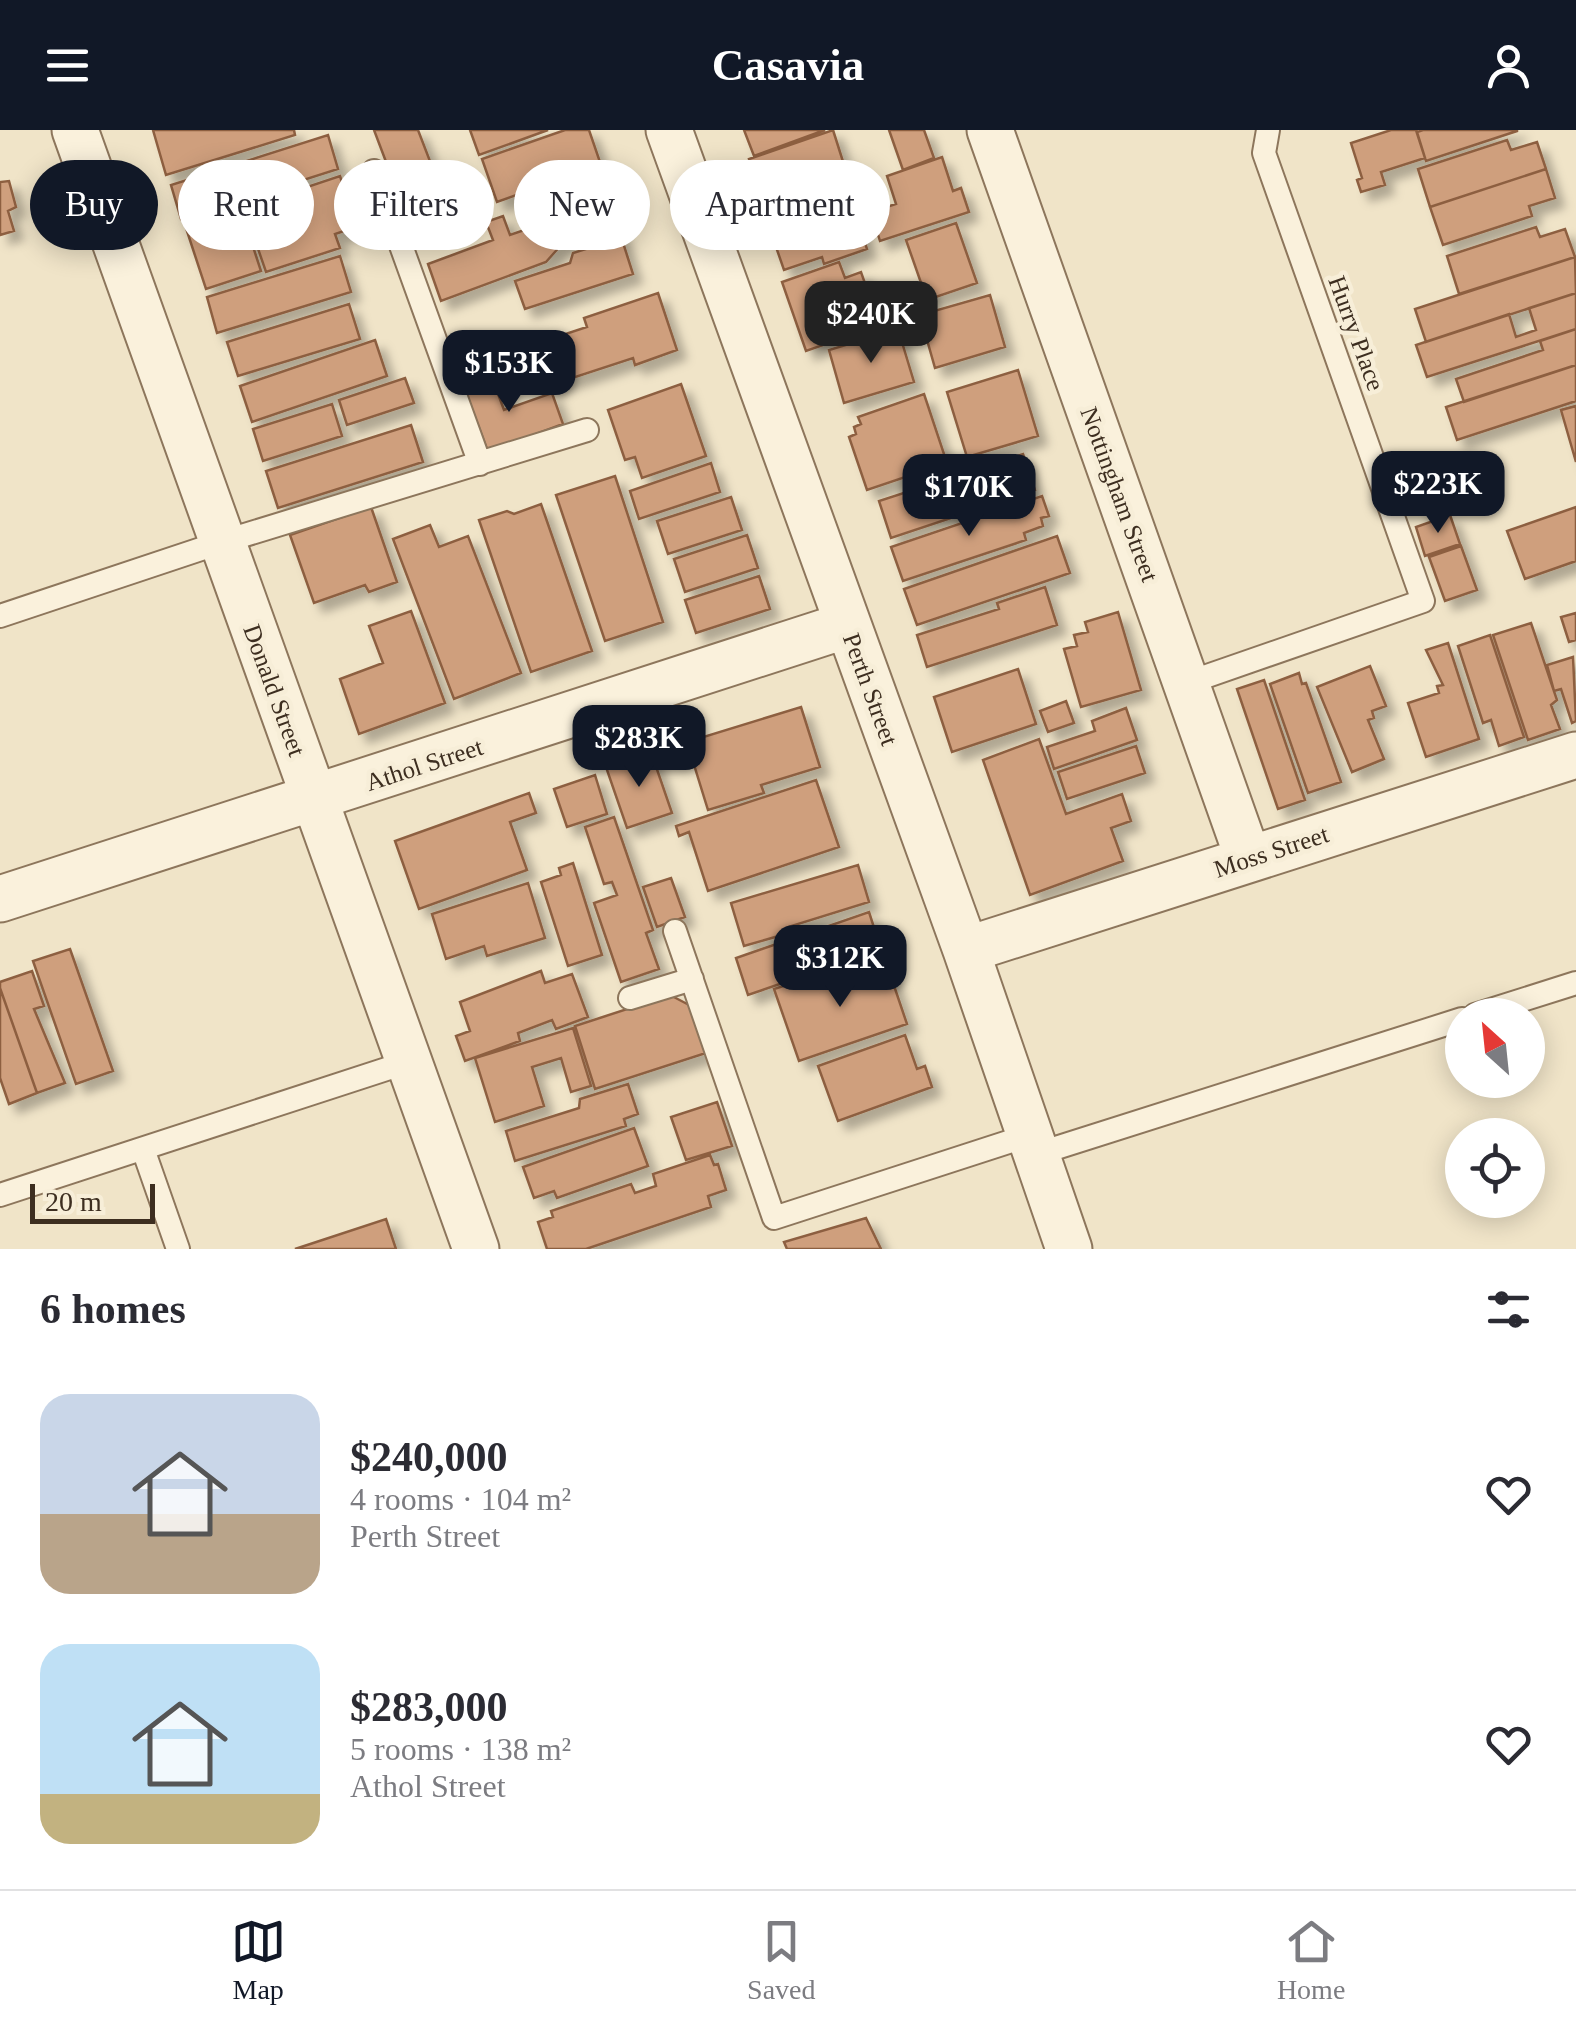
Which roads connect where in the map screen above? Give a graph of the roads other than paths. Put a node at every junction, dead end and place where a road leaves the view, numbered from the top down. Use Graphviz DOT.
graph roads {
  1 [pos="75,130"];
  2 [pos="669,130"];
  3 [pos="990,130"];
  4 [pos="1268,130"];
  5 [pos="403,250"];
  6 [pos="587,430"];
  7 [pos="480,464"];
  8 [pos="222,542"];
  9 [pos="0,616"];
  10 [pos="847,625"];
  11 [pos="1187,683"];
  12 [pos="1576,754"];
  13 [pos="314,799"];
  14 [pos="1248,858"];
  15 [pos="0,899"];
  16 [pos="675,931"];
  17 [pos="966,950"];
  18 [pos="692,979"];
  19 [pos="1576,983"];
  20 [pos="630,998"];
  21 [pos="1529,998"];
  22 [pos="1445,1024"];
  23 [pos="408,1062"];
  24 [pos="1033,1145"];
  25 [pos="142,1149"];
  26 [pos="0,1195"];
  27 [pos="178,1249"];
  28 [pos="476,1249"];
  29 [pos="1069,1249"];
  1 -- 8 [label="street, Donald Street"];
  2 -- 10 [label="street, Perth Street"];
  3 -- 11 [label="street, Nottingham Street"];
  4 -- 11 [label="lane, Hurry Place"];
  5 -- 7 [label="lane"];
  6 -- 7 [label="lane"];
  7 -- 8 [label="lane"];
  8 -- 9 [label="lane"];
  8 -- 13 [label="street, Donald Street"];
  10 -- 13 [label="street, Athol Street"];
  10 -- 17 [label="street, Perth Street"];
  11 -- 14 [label="street, Nottingham Street"];
  12 -- 14 [label="street, Moss Street"];
  13 -- 15 [label="street, Athol Street"];
  13 -- 23 [label="street, Donald Street"];
  14 -- 17 [label="street, Moss Street"];
  16 -- 18 [label="lane"];
  17 -- 24 [label="street, Perth Street"];
  18 -- 20 [label="lane"];
  18 -- 24 [label="lane"];
  19 -- 21 [label="lane"];
  22 -- 24 [label="lane"];
  23 -- 25 [label="lane"];
  23 -- 28 [label="street, Donald Street"];
  24 -- 29 [label="street, Perth Street"];
  25 -- 26 [label="lane"];
  25 -- 27 [label="lane"];
}
